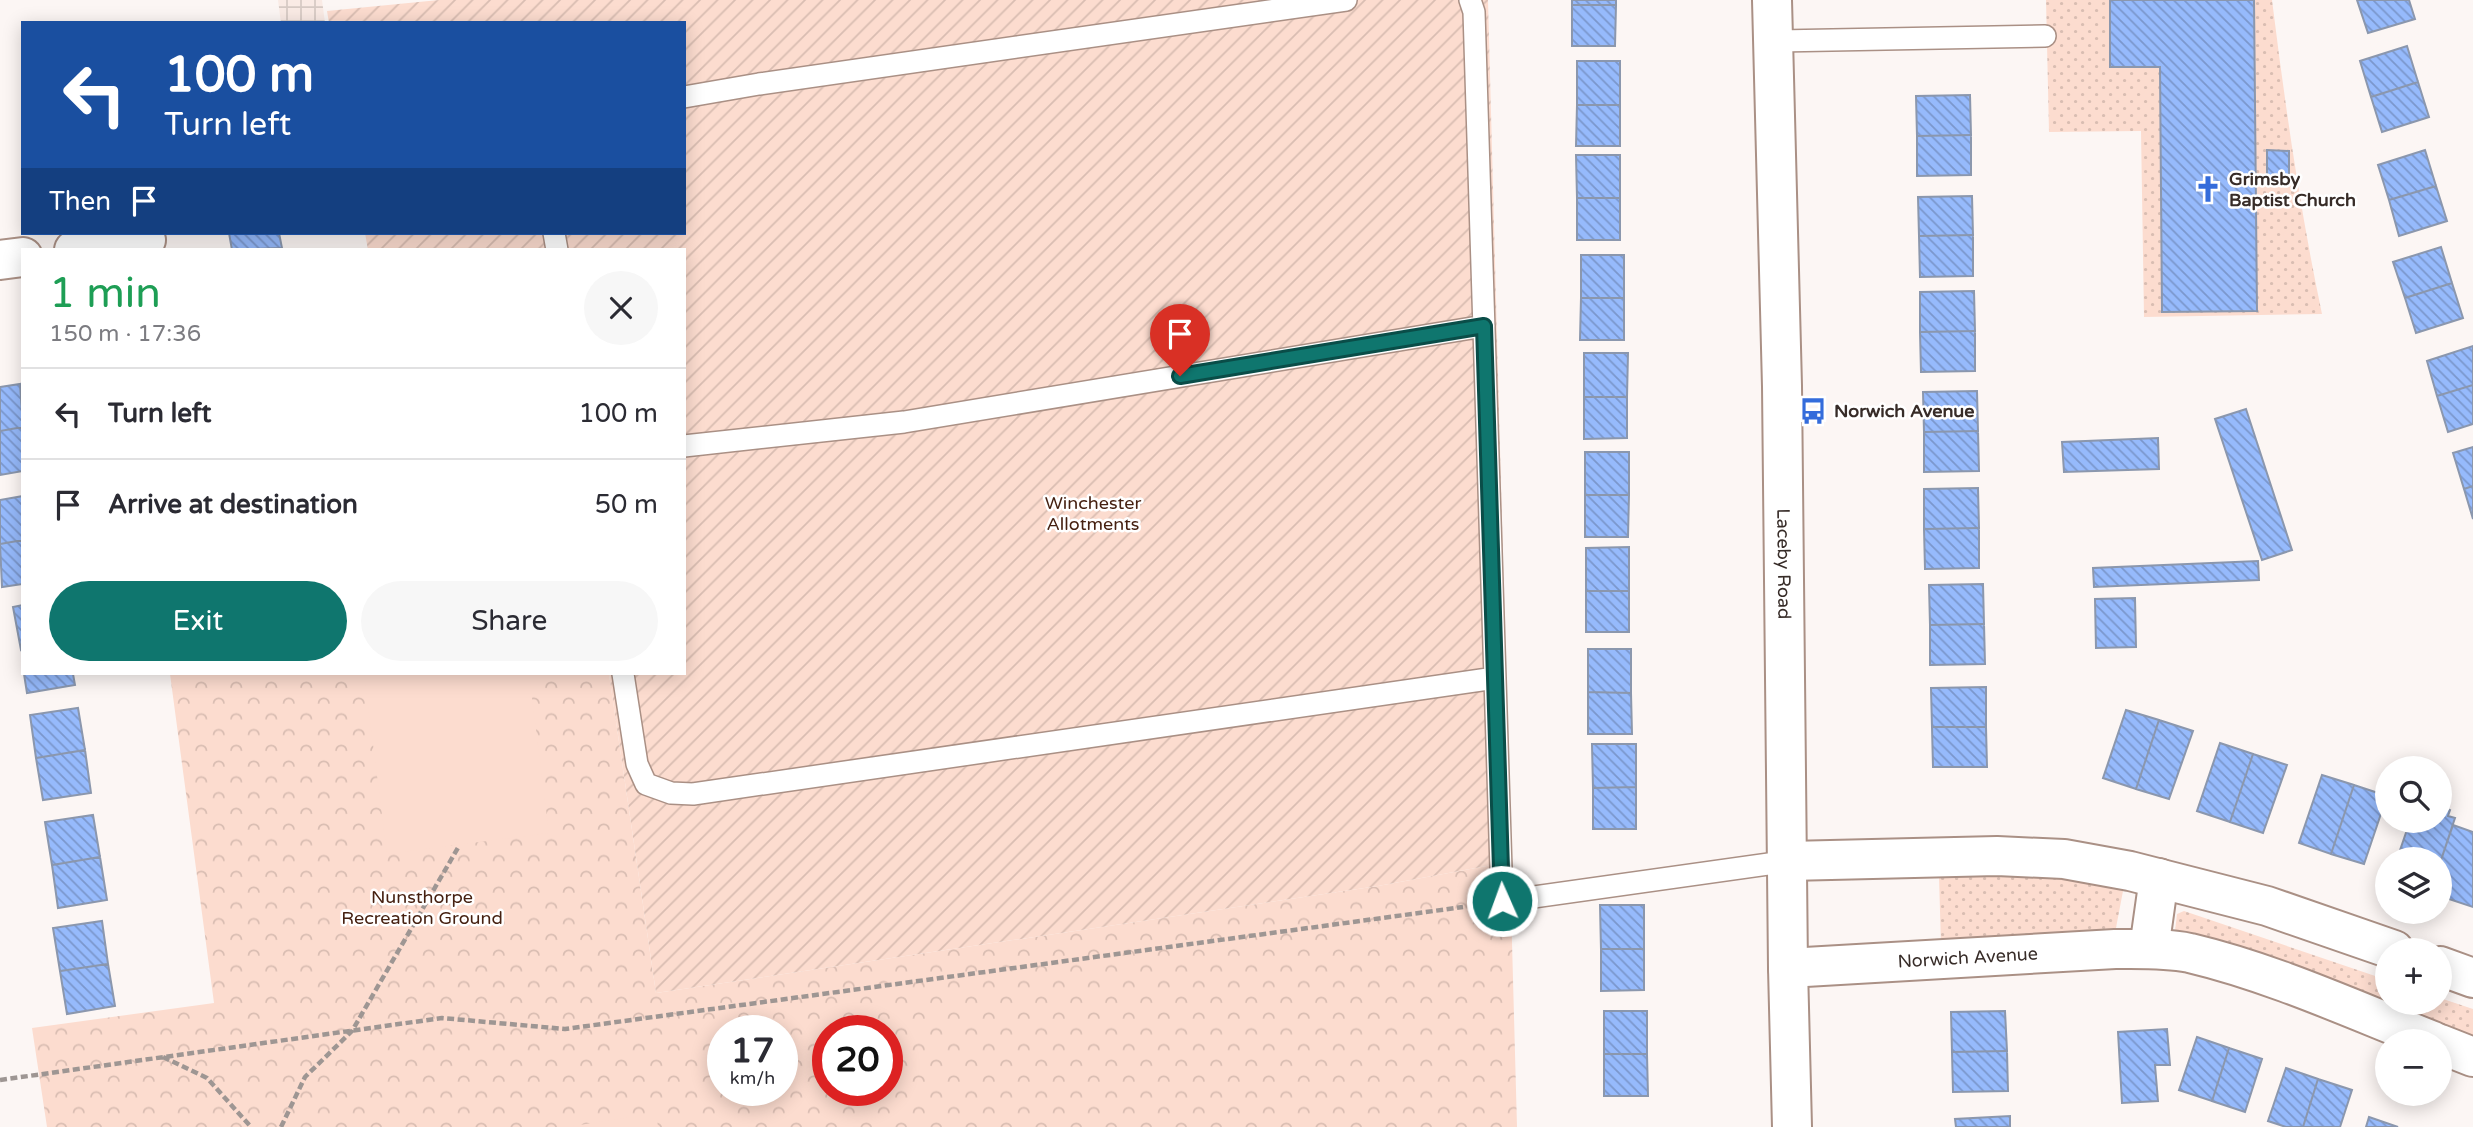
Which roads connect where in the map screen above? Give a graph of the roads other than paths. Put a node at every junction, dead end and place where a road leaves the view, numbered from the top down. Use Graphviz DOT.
graph roads {
  1 [pos="1346,0"];
  2 [pos="1470,0"];
  3 [pos="1772,0"];
  4 [pos="2045,36"];
  5 [pos="1773,41"];
  6 [pos="686,97"];
  7 [pos="146,240"];
  8 [pos="88,248"];
  9 [pos="21,257"];
  10 [pos="0,260"];
  11 [pos="1484,326"];
  12 [pos="686,446"];
  13 [pos="623,675"];
  14 [pos="1495,678"];
  15 [pos="1789,861"];
  16 [pos="2159,878"];
  17 [pos="2375,943"];
  18 [pos="2149,949"];
  19 [pos="1788,968"];
  20 [pos="2452,970"];
  21 [pos="2473,978"];
  22 [pos="2403,1029"];
  23 [pos="2452,1049"];
  24 [pos="2473,1057"];
  25 [pos="1792,1127"];
  1 -- 6 [label="lane"];
  2 -- 11 [label="lane"];
  3 -- 5 [label="main road, Laceby Road"];
  4 -- 5 [label="lane"];
  5 -- 15 [label="main road, Laceby Road"];
  7 -- 8 [label="main road"];
  9 -- 10 [label="main road"];
  11 -- 12 [label="lane"];
  11 -- 14 [label="lane"];
  13 -- 14 [label="lane"];
  14 -- 15 [label="lane"];
  15 -- 16 [label="main road"];
  15 -- 19 [label="main road, Laceby Road"];
  16 -- 17 [label="main road"];
  16 -- 18 [label="main road"];
  18 -- 19 [label="main road, Norwich Avenue"];
  18 -- 22 [label="main road, Norwich Avenue"];
  19 -- 25 [label="main road, Laceby Road"];
  20 -- 21 [label="main road"];
  23 -- 24 [label="main road"];
}
